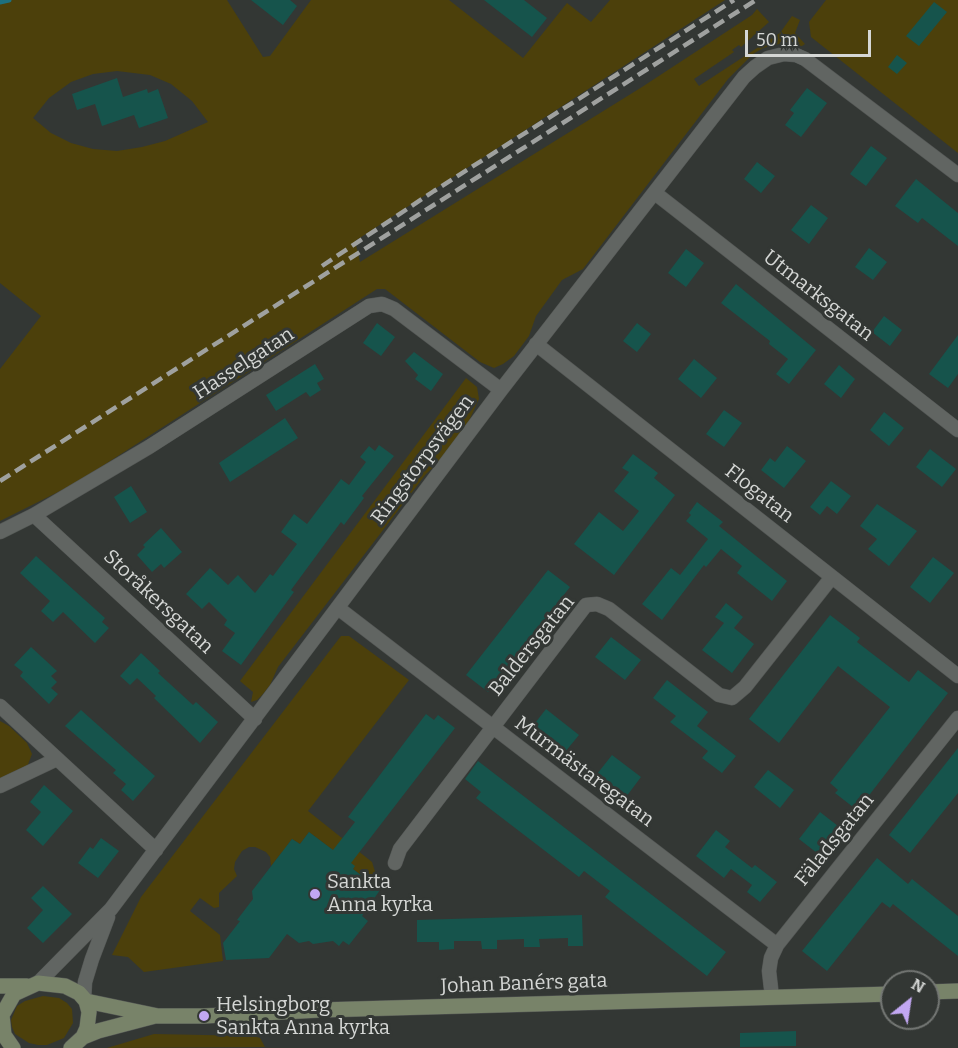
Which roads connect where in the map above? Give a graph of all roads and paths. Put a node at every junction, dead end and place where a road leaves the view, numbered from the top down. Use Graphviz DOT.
graph roads {
  1 [pos="958,175"];
  2 [pos="654,193"];
  3 [pos="536,345"];
  4 [pos="501,390"];
  5 [pos="958,430"];
  6 [pos="34,515"];
  7 [pos="0,532"];
  8 [pos="832,577"];
  9 [pos="338,608"];
  10 [pos="958,676"];
  11 [pos="2,712"];
  12 [pos="958,718"];
  13 [pos="255,719"];
  14 [pos="492,726"];
  15 [pos="57,759"];
  16 [pos="0,786"];
  17 [pos="156,850"];
  18 [pos="395,863"];
  19 [pos="111,909"];
  20 [pos="777,945"];
  21 [pos="34,984"];
  22 [pos="0,986"];
  23 [pos="958,991"];
  24 [pos="940,992"];
  25 [pos="880,994"];
  26 [pos="772,997"];
  27 [pos="85,999"];
  28 [pos="158,1016"];
  29 [pos="1,1019"];
  30 [pos="6,1042"];
  31 [pos="78,1043"];
  1 -- 2 [label="street, Ringstorpsvägen"];
  2 -- 3 [label="street, Ringstorpsvägen"];
  2 -- 5 [label="street, Utmarksgatan"];
  3 -- 4 [label="street, Ringstorpsvägen"];
  3 -- 8 [label="street, Flogatan"];
  4 -- 6 [label="street, Hasselgatan"];
  4 -- 9 [label="street, Ringstorpsvägen"];
  6 -- 7 [label="street, Hasselgatan"];
  6 -- 13 [label="street, Storåkersgatan"];
  8 -- 10 [label="street, Flogatan"];
  8 -- 14 [label="street, Baldersgatan"];
  9 -- 13 [label="street, Ringstorpsvägen"];
  9 -- 14 [label="street, Murmästaregatan"];
  11 -- 15 [label="street"];
  12 -- 20 [label="street, Fäladsgatan"];
  13 -- 17 [label="street, Ringstorpsvägen"];
  14 -- 18 [label="street, Baldersgatan"];
  14 -- 20 [label="street, Murmästaregatan"];
  15 -- 16 [label="street"];
  15 -- 17 [label="street"];
  17 -- 19 [label="street, Ringstorpsvägen"];
  19 -- 21 [label="street, Ringstorpsvägen"];
  19 -- 27 [label="street, Ringstorpsvägen"];
  20 -- 26 [label="street, Fäladsgatan"];
  21 -- 22 [label="street"];
  21 -- 27 [label="street, Johan Banérs gata"];
  21 -- 29 [label="street"];
  23 -- 24 [label="street"];
  25 -- 26 [label="street, Johan Banérs gata"];
  26 -- 28 [label="street, Johan Banérs gata"];
  27 -- 28 [label="street, Johan Banérs gata"];
  27 -- 31 [label="street"];
  28 -- 31 [label="street, Johan Banérs gata"];
  29 -- 30 [label="street"];
}
